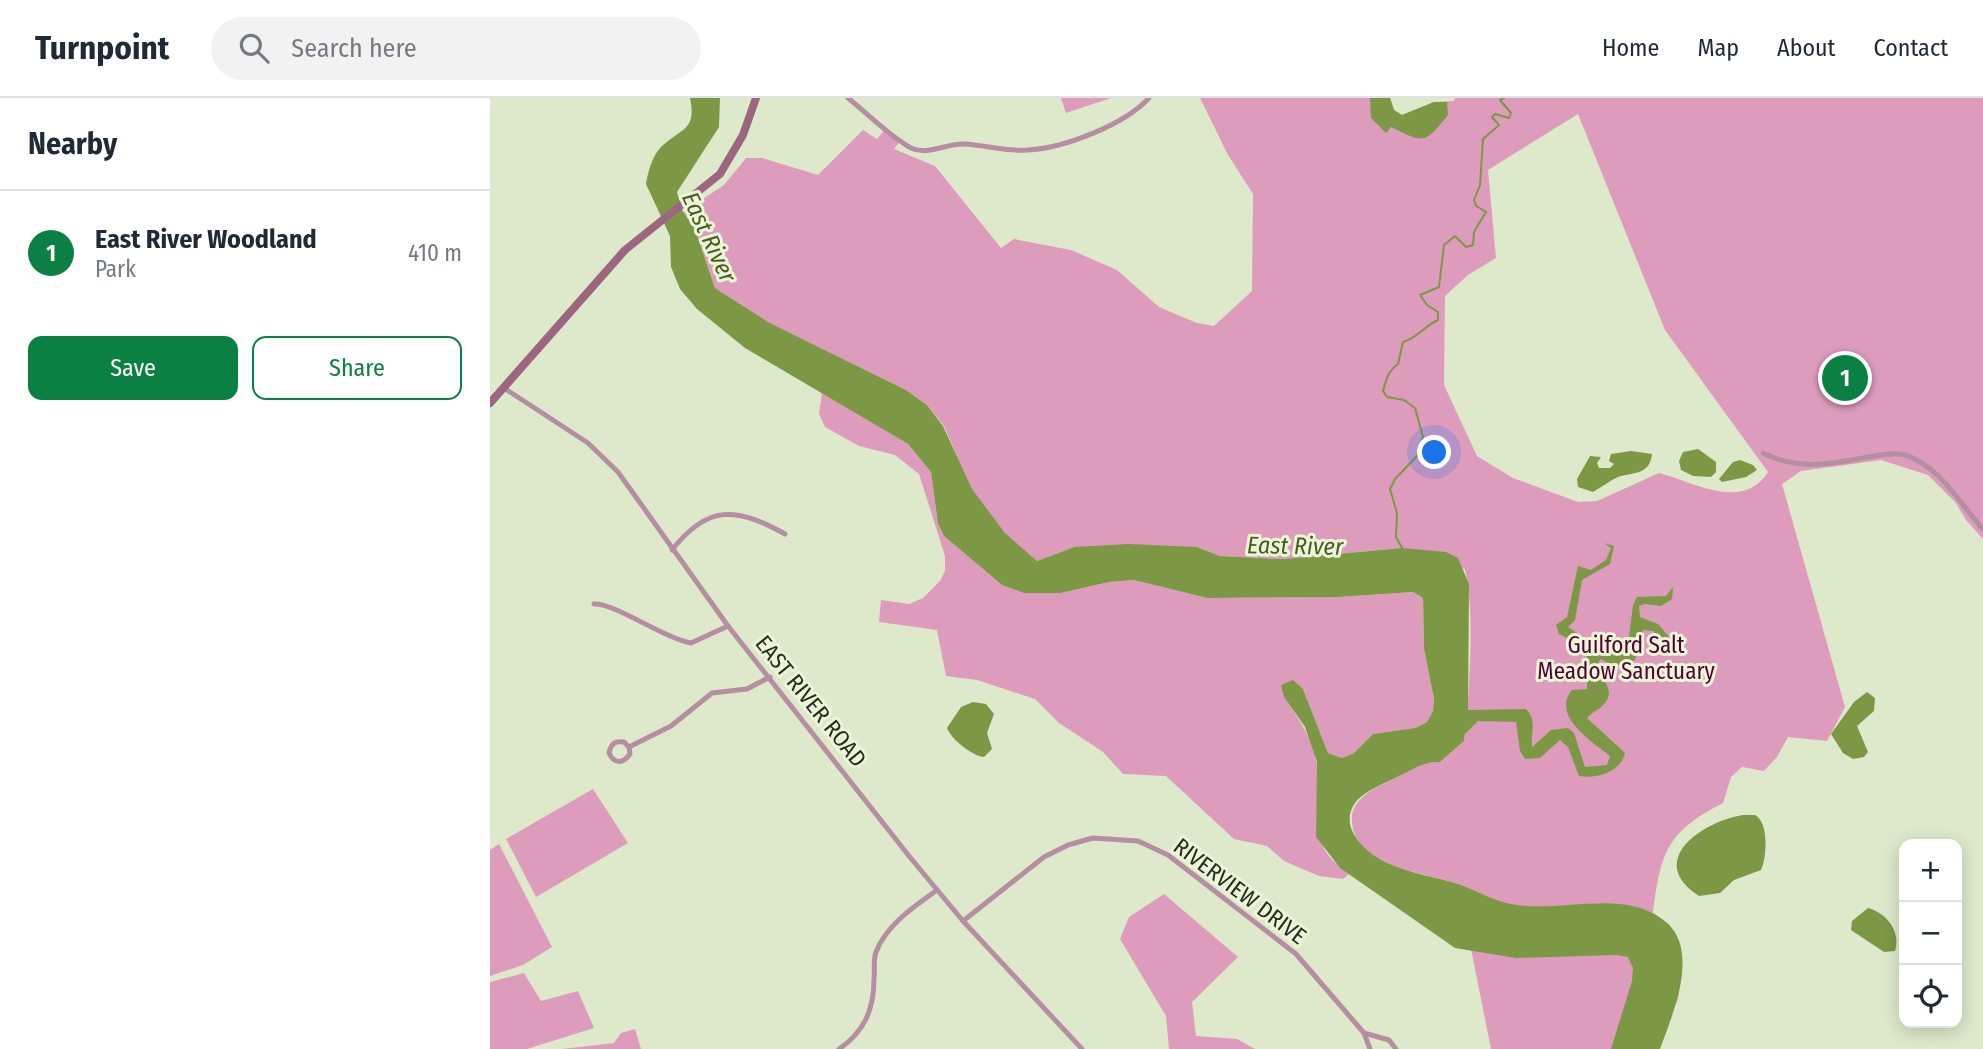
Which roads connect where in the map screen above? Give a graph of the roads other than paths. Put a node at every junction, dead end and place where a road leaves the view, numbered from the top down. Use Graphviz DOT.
graph roads {
  1 [pos="757,98"];
  2 [pos="848,98"];
  3 [pos="1149,98"];
  4 [pos="504,388"];
  5 [pos="490,403"];
  6 [pos="1763,453"];
  7 [pos="1983,528"];
  8 [pos="785,534"];
  9 [pos="672,550"];
  10 [pos="594,604"];
  11 [pos="728,626"];
  12 [pos="770,677"];
  13 [pos="629,747"];
  14 [pos="937,890"];
  15 [pos="963,921"];
  16 [pos="1364,1033"];
  17 [pos="839,1049"];
  18 [pos="1082,1049"];
  19 [pos="1370,1049"];
  20 [pos="1396,1049"];
  1 -- 4 [label="street"];
  2 -- 3 [label="street"];
  4 -- 5 [label="street"];
  4 -- 9 [label="street, EAST RIVER ROAD"];
  6 -- 7 [label="street"];
  8 -- 9 [label="street"];
  9 -- 11 [label="street, EAST RIVER ROAD"];
  10 -- 11 [label="street"];
  11 -- 12 [label="street, EAST RIVER ROAD"];
  12 -- 13 [label="street"];
  12 -- 14 [label="street, EAST RIVER ROAD"];
  13 -- 13 [label="street"];
  14 -- 15 [label="street, EAST RIVER ROAD"];
  14 -- 17 [label="street"];
  15 -- 16 [label="street, RIVERVIEW DRIVE"];
  15 -- 18 [label="street, EAST RIVER ROAD"];
  16 -- 19 [label="street, RIVERVIEW DRIVE"];
  16 -- 20 [label="street, RIVERVIEW DRIVE"];
}
